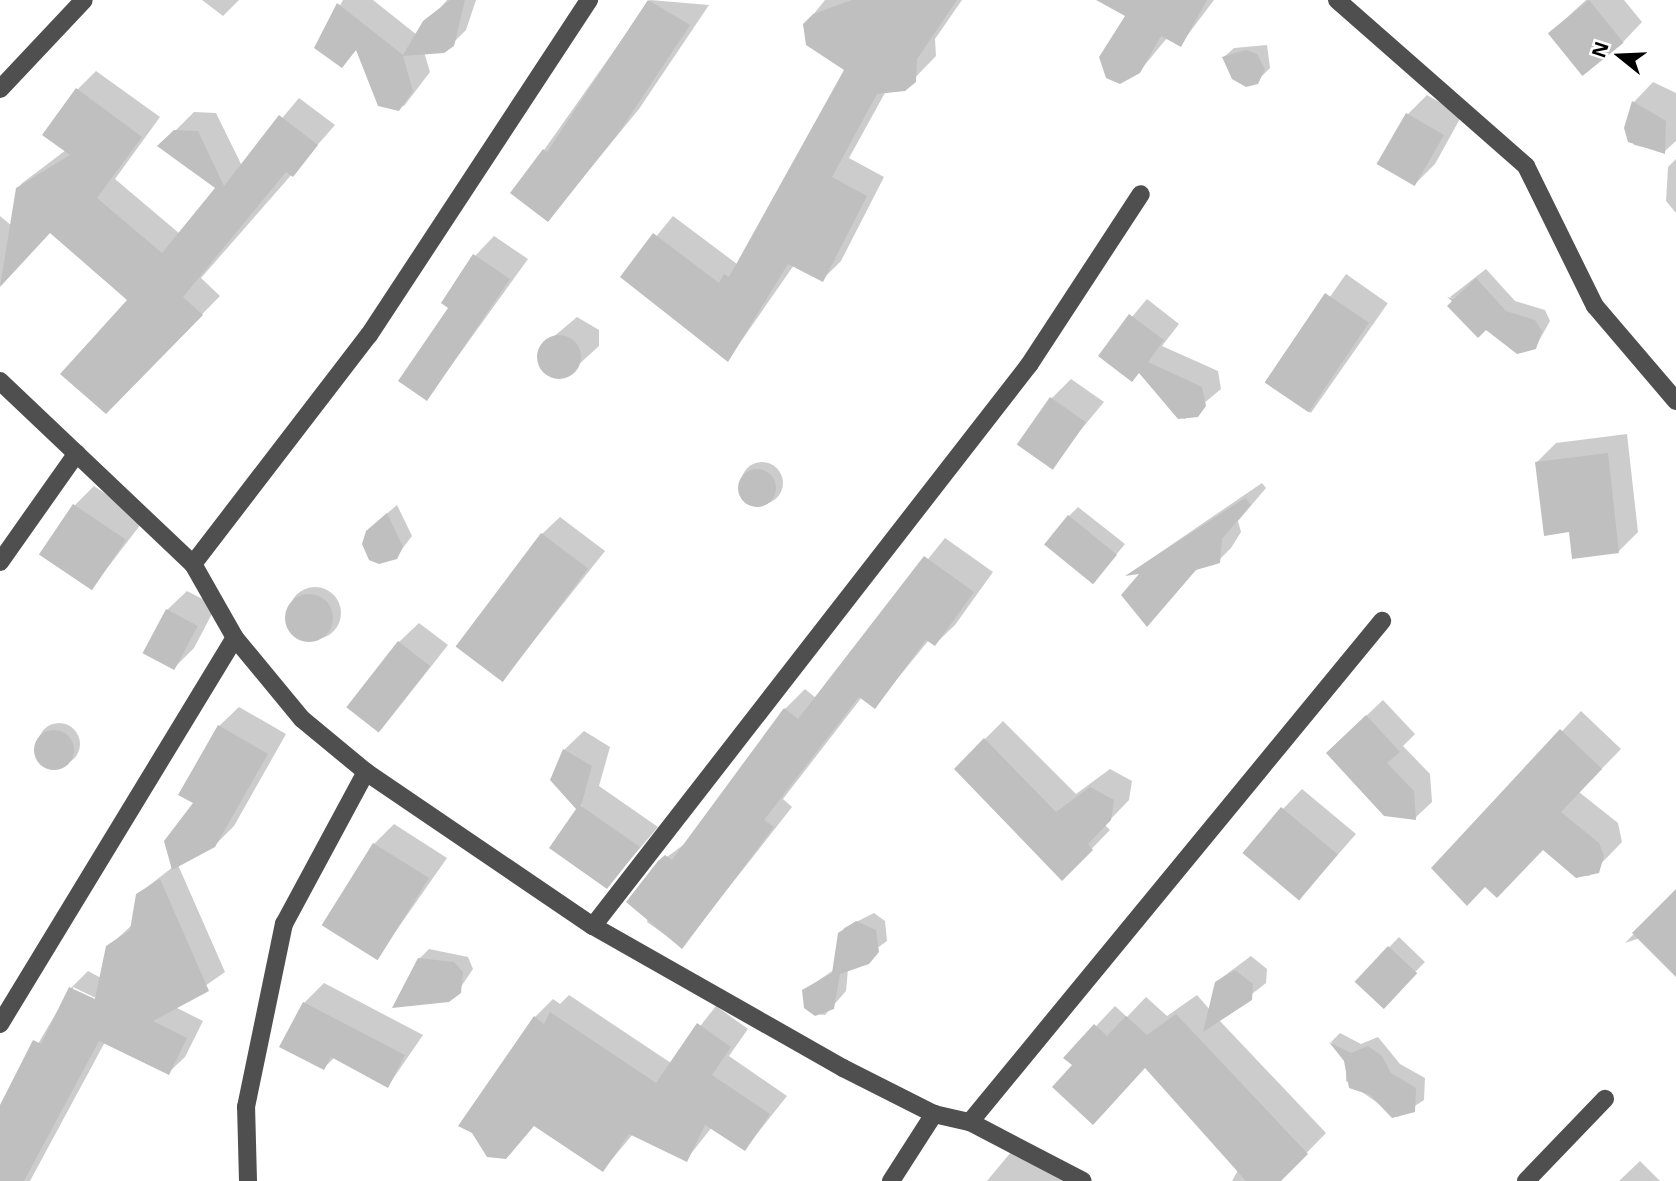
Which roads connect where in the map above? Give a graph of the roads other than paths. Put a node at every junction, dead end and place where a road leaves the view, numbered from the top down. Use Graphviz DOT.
graph roads {
  1 [pos="84,0"];
  2 [pos="589,0"];
  3 [pos="1337,0"];
  4 [pos="0,89"];
  5 [pos="1141,194"];
  6 [pos="0,381"];
  7 [pos="1676,401"];
  8 [pos="76,453"];
  9 [pos="0,562"];
  10 [pos="193,564"];
  11 [pos="1382,621"];
  12 [pos="235,638"];
  13 [pos="366,772"];
  14 [pos="593,926"];
  15 [pos="0,1024"];
  16 [pos="1605,1099"];
  17 [pos="934,1114"];
  18 [pos="970,1122"];
  19 [pos="248,1181"];
  20 [pos="891,1181"];
  21 [pos="1083,1181"];
  22 [pos="1525,1181"];
  1 -- 4 [label="street"];
  2 -- 10 [label="street"];
  3 -- 7 [label="street"];
  5 -- 14 [label="street"];
  6 -- 8 [label="street"];
  8 -- 9 [label="street"];
  8 -- 10 [label="street"];
  10 -- 12 [label="street"];
  11 -- 18 [label="street"];
  12 -- 13 [label="street"];
  12 -- 15 [label="street"];
  13 -- 14 [label="street"];
  13 -- 19 [label="street"];
  14 -- 17 [label="street"];
  16 -- 22 [label="street"];
  17 -- 18 [label="street"];
  17 -- 20 [label="street"];
  18 -- 21 [label="street"];
}
